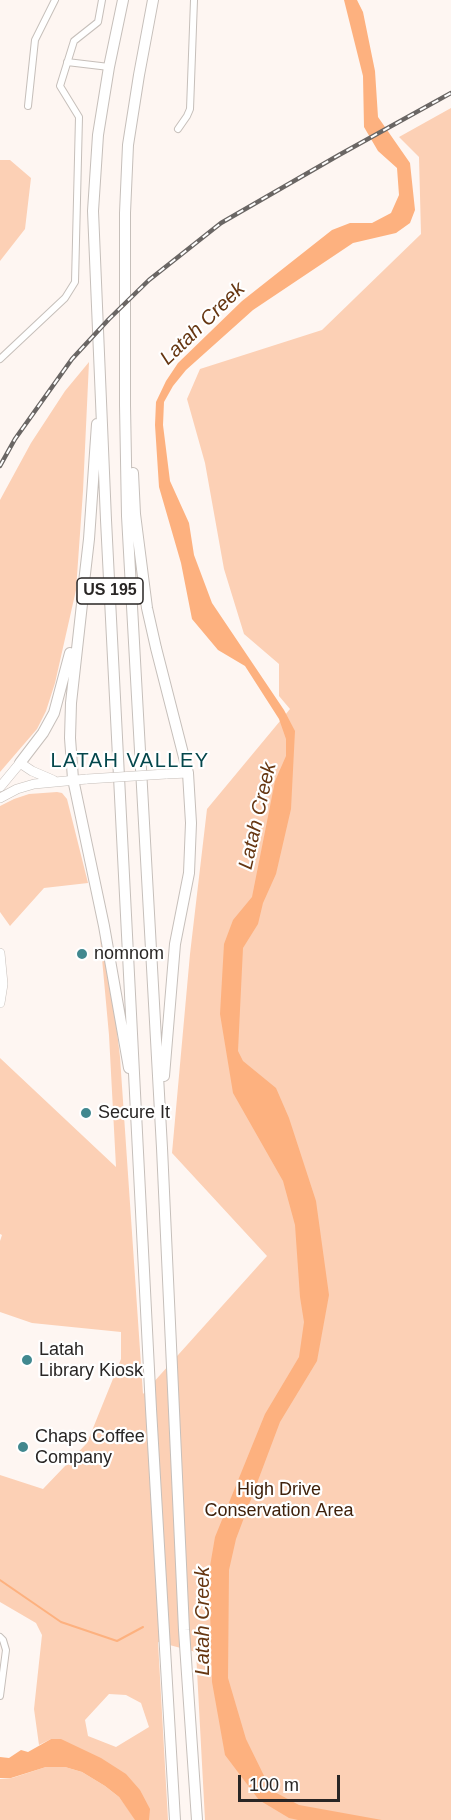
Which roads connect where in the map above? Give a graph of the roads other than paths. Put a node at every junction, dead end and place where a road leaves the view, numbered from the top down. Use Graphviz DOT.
graph roads {
  1 [pos="55,0"];
  2 [pos="123,0"];
  3 [pos="153,0"];
  4 [pos="194,0"];
  5 [pos="100,1"];
  6 [pos="67,62"];
  7 [pos="109,67"];
  8 [pos="28,106"];
  9 [pos="177,129"];
  10 [pos="0,359"];
  11 [pos="99,379"];
  12 [pos="125,381"];
  13 [pos="83,595"];
  14 [pos="20,763"];
  15 [pos="188,773"];
  16 [pos="73,779"];
  17 [pos="56,780"];
  18 [pos="0,787"];
  19 [pos="0,798"];
  20 [pos="0,953"];
  21 [pos="0,1003"];
  22 [pos="137,1116"];
  23 [pos="161,1119"];
  24 [pos="0,1637"];
  25 [pos="0,1696"];
  26 [pos="175,1820"];
  27 [pos="197,1820"];
  1 -- 8 [label="street"];
  2 -- 7 [label="highway, US 195"];
  3 -- 12 [label="highway, US 195"];
  4 -- 9 [label="street"];
  5 -- 6 [label="street"];
  6 -- 7 [label="street"];
  6 -- 10 [label="street"];
  7 -- 11 [label="highway, US 195"];
  11 -- 13 [label="highway"];
  11 -- 22 [label="highway, US 195"];
  12 -- 15 [label="highway"];
  12 -- 23 [label="highway, US 195"];
  13 -- 14 [label="highway"];
  13 -- 16 [label="highway"];
  14 -- 17 [label="main road"];
  14 -- 18 [label="main road"];
  15 -- 16 [label="main road, bridge"];
  15 -- 23 [label="highway"];
  16 -- 17 [label="main road"];
  16 -- 22 [label="highway"];
  17 -- 19 [label="main road"];
  20 -- 21 [label="main road"];
  22 -- 26 [label="highway, US 195"];
  23 -- 27 [label="highway, US 195"];
  24 -- 25 [label="street"];
}
